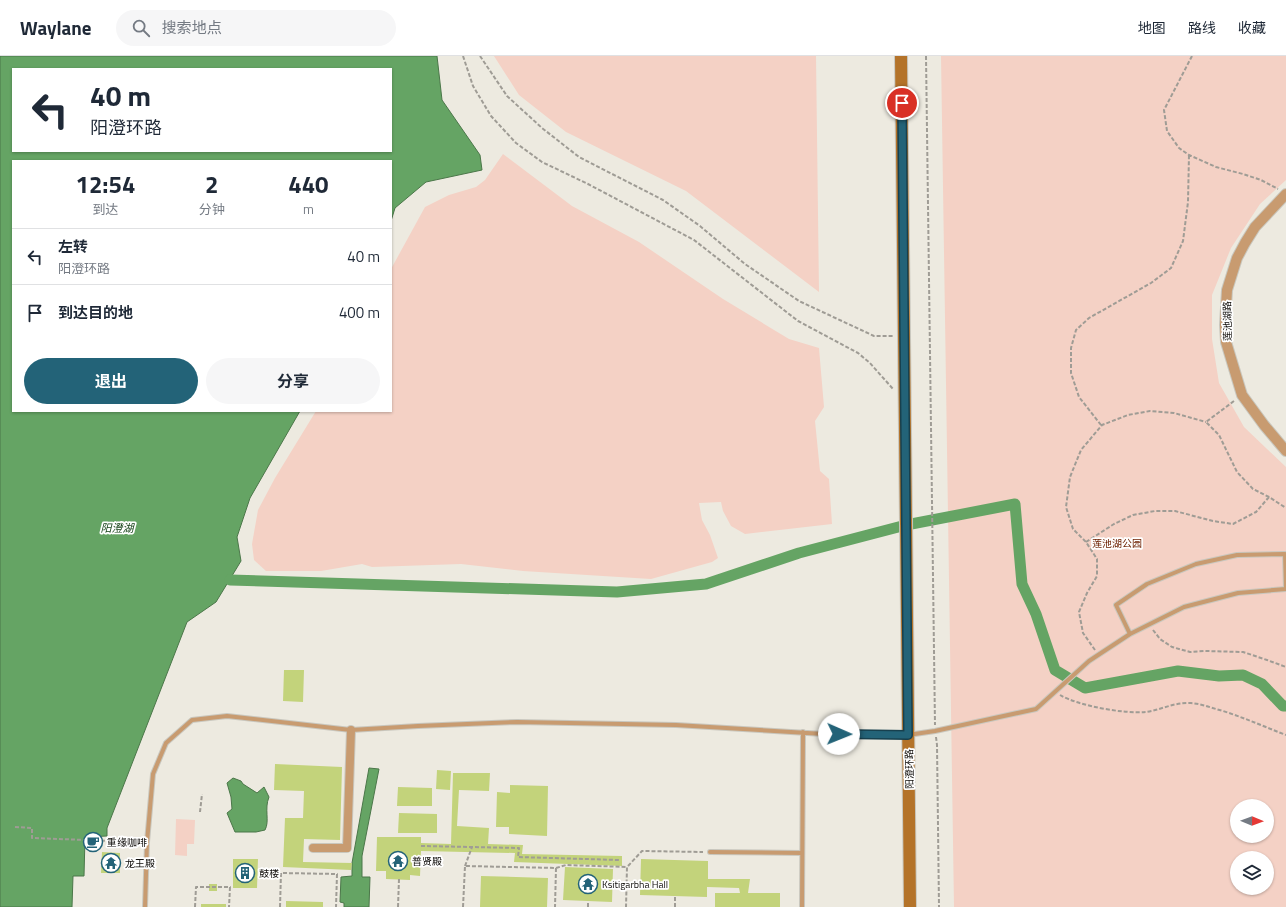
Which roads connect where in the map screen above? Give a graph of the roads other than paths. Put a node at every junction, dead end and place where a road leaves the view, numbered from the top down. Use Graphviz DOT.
graph roads {
  1 [pos="901,56"];
  2 [pos="1286,194"];
  3 [pos="1286,450"];
  4 [pos="1286,589"];
  5 [pos="1130,634"];
  6 [pos="351,730"];
  7 [pos="803,732"];
  8 [pos="908,735"];
  9 [pos="313,848"];
  10 [pos="710,852"];
  11 [pos="802,853"];
  12 [pos="145,907"];
  13 [pos="802,907"];
  14 [pos="910,907"];
  1 -- 8 [label="main road, 阳澄环路"];
  2 -- 3 [label="street, 莲池湖路"];
  4 -- 5 [label="lane"];
  4 -- 5 [label="lane"];
  5 -- 8 [label="lane"];
  6 -- 7 [label="lane"];
  6 -- 9 [label="street"];
  6 -- 12 [label="lane"];
  7 -- 8 [label="lane"];
  7 -- 11 [label="lane"];
  8 -- 14 [label="main road, 阳澄环路"];
  10 -- 11 [label="lane"];
  11 -- 13 [label="lane"];
}
